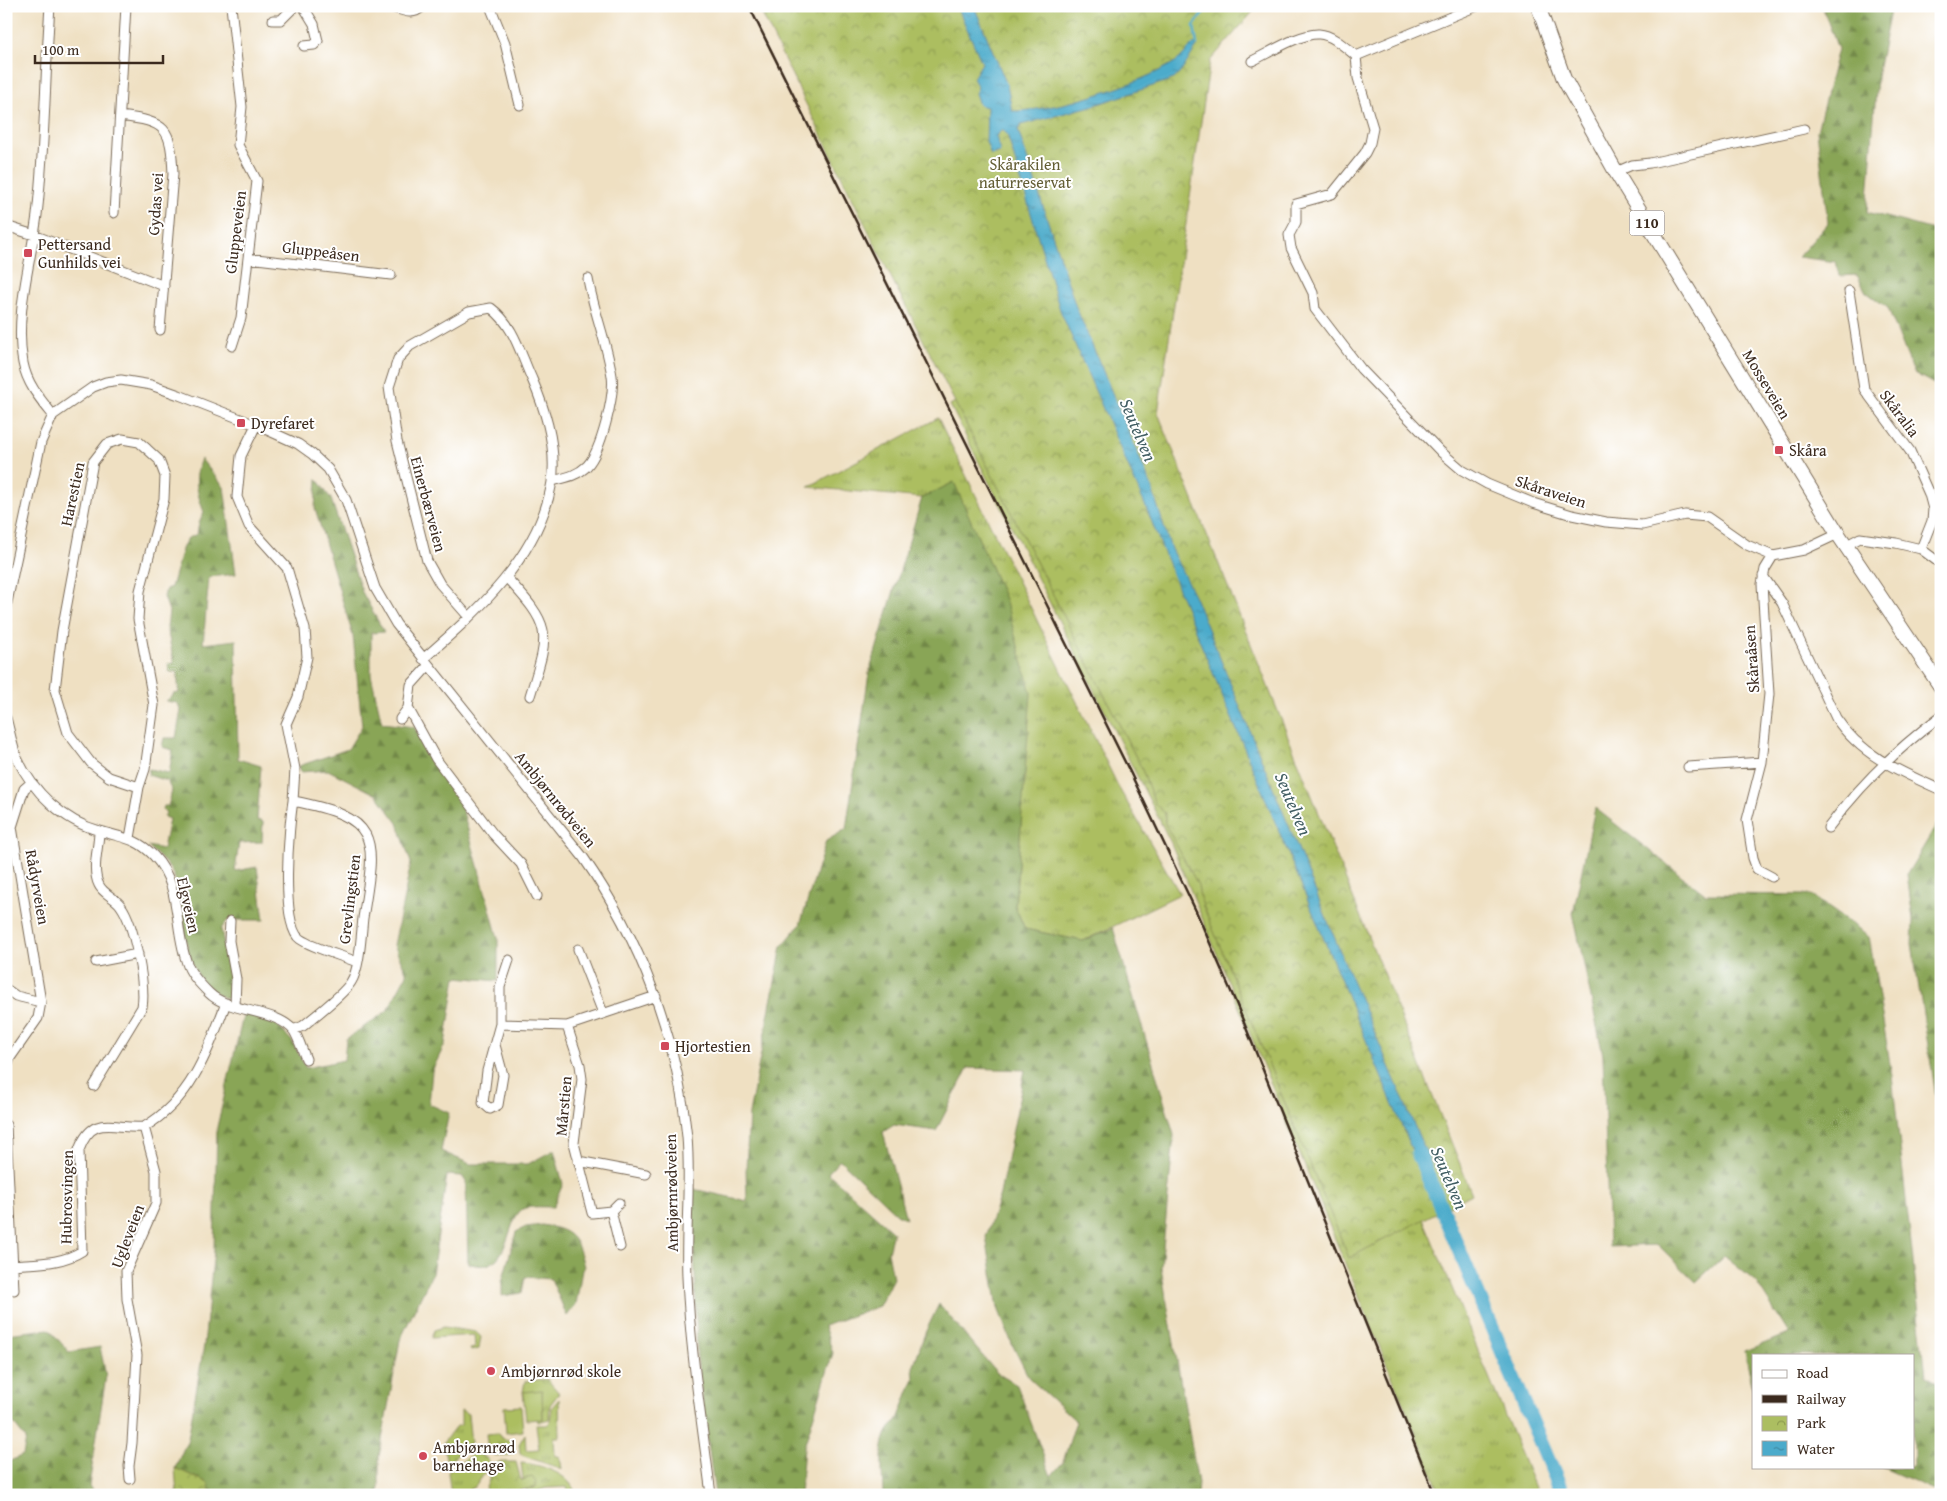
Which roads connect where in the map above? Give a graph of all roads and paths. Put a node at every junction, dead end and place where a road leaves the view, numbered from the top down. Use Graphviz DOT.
graph roads {
  1 [pos="50,6"];
  2 [pos="126,6"];
  3 [pos="231,6"];
  4 [pos="295,6"];
  5 [pos="302,6"];
  6 [pos="389,6"];
  7 [pos="423,6"];
  8 [pos="490,6"];
  9 [pos="1477,6"];
  10 [pos="1538,6"];
  11 [pos="273,20"];
  12 [pos="304,46"];
  13 [pos="1356,56"];
  14 [pos="1252,61"];
  15 [pos="520,105"];
  16 [pos="120,116"];
  17 [pos="1804,130"];
  18 [pos="1616,172"];
  19 [pos="114,213"];
  20 [pos="6,226"];
  21 [pos="34,235"];
  22 [pos="248,258"];
  23 [pos="391,274"];
  24 [pos="588,279"];
  25 [pos="164,286"];
  26 [pos="1850,291"];
  27 [pos="160,330"];
  28 [pos="232,346"];
  29 [pos="53,415"];
  30 [pos="256,425"];
  31 [pos="552,481"];
  32 [pos="1841,540"];
  33 [pos="1921,549"];
  34 [pos="1773,556"];
  35 [pos="1941,564"];
  36 [pos="1763,576"];
  37 [pos="506,577"];
  38 [pos="6,606"];
  39 [pos="468,616"];
  40 [pos="426,662"];
  41 [pos="1941,687"];
  42 [pos="530,696"];
  43 [pos="408,708"];
  44 [pos="1941,716"];
  45 [pos="6,718"];
  46 [pos="400,719"];
  47 [pos="1762,762"];
  48 [pos="1884,763"];
  49 [pos="1688,767"];
  50 [pos="31,783"];
  51 [pos="139,787"];
  52 [pos="1941,790"];
  53 [pos="293,801"];
  54 [pos="1828,828"];
  55 [pos="99,831"];
  56 [pos="130,838"];
  57 [pos="1772,877"];
  58 [pos="537,896"];
  59 [pos="230,921"];
  60 [pos="578,948"];
  61 [pos="138,954"];
  62 [pos="509,960"];
  63 [pos="96,962"];
  64 [pos="357,962"];
  65 [pos="6,989"];
  66 [pos="656,996"];
  67 [pos="41,1002"];
  68 [pos="230,1005"];
  69 [pos="603,1013"];
  70 [pos="500,1024"];
  71 [pos="567,1026"];
  72 [pos="293,1030"];
  73 [pos="495,1046"];
  74 [pos="306,1059"];
  75 [pos="6,1070"];
  76 [pos="94,1086"];
  77 [pos="6,1125"];
  78 [pos="144,1127"];
  79 [pos="578,1161"];
  80 [pos="646,1174"];
  81 [pos="619,1203"];
  82 [pos="611,1211"];
  83 [pos="620,1247"];
  84 [pos="13,1265"];
  85 [pos="14,1290"];
  86 [pos="130,1479"];
  87 [pos="711,1495"];
  1 -- 21 [label="street"];
  2 -- 16 [label="street"];
  3 -- 22 [label="street, Gluppeveien"];
  4 -- 11 [label="street"];
  5 -- 12 [label="street"];
  6 -- 7 [label="street"];
  8 -- 15 [label="street"];
  9 -- 13 [label="street"];
  10 -- 18 [label="highway, Mosseveien / 110"];
  13 -- 14 [label="street"];
  13 -- 34 [label="street, Skåraveien"];
  16 -- 19 [label="street"];
  16 -- 25 [label="street, Gydas vei"];
  17 -- 18 [label="street"];
  18 -- 32 [label="highway, Mosseveien / 110"];
  20 -- 21 [label="street"];
  21 -- 25 [label="street"];
  21 -- 29 [label="street"];
  22 -- 23 [label="street, Gluppeåsen"];
  22 -- 28 [label="street, Gluppeveien"];
  24 -- 31 [label="street"];
  25 -- 27 [label="street, Gydas vei"];
  26 -- 33 [label="street, Skåralia"];
  29 -- 30 [label="street, Ambjørnrødveien"];
  29 -- 38 [label="street, Ambjørnrødveien"];
  30 -- 40 [label="street, Ambjørnrødveien"];
  30 -- 53 [label="street, Grevlingstien"];
  31 -- 37 [label="street"];
  31 -- 39 [label="street, Einerbærveien"];
  32 -- 33 [label="street"];
  32 -- 34 [label="street"];
  32 -- 41 [label="highway, Mosseveien / 110"];
  33 -- 35 [label="street"];
  34 -- 36 [label="street, Skåraåsen"];
  36 -- 47 [label="street, Skåraåsen"];
  36 -- 48 [label="street"];
  37 -- 39 [label="street"];
  37 -- 42 [label="street"];
  39 -- 40 [label="street"];
  40 -- 43 [label="street"];
  40 -- 66 [label="street, Ambjørnrødveien"];
  43 -- 46 [label="street"];
  43 -- 58 [label="street"];
  44 -- 48 [label="street"];
  45 -- 50 [label="street, Elgveien"];
  47 -- 49 [label="street"];
  47 -- 57 [label="street, Skåraåsen"];
  48 -- 52 [label="street"];
  48 -- 54 [label="street"];
  50 -- 55 [label="street, Elgveien"];
  50 -- 67 [label="street, Rådyrveien"];
  51 -- 51 [label="street, Harestien"];
  51 -- 56 [label="street, Harestien"];
  53 -- 64 [label="street, Grevlingstien"];
  53 -- 64 [label="street, Grevlingstien"];
  55 -- 56 [label="street, Elgveien"];
  55 -- 61 [label="street"];
  56 -- 68 [label="street, Elgveien"];
  59 -- 68 [label="street"];
  60 -- 69 [label="street"];
  61 -- 63 [label="street"];
  61 -- 76 [label="street"];
  62 -- 70 [label="street"];
  64 -- 72 [label="street, Grevlingstien"];
  65 -- 67 [label="street"];
  66 -- 69 [label="street"];
  66 -- 87 [label="street, Ambjørnrødveien"];
  67 -- 75 [label="street, Rådyrveien"];
  68 -- 72 [label="street, Elgveien"];
  68 -- 78 [label="street"];
  69 -- 71 [label="street"];
  70 -- 71 [label="street"];
  70 -- 73 [label="street"];
  71 -- 79 [label="street, Mårstien"];
  72 -- 74 [label="street"];
  73 -- 73 [label="street"];
  77 -- 84 [label="street"];
  78 -- 84 [label="street, Hubrosvingen"];
  78 -- 86 [label="street, Ugleveien"];
  79 -- 80 [label="street"];
  79 -- 82 [label="street, Mårstien"];
  81 -- 82 [label="street"];
  82 -- 83 [label="street"];
  84 -- 85 [label="street"];
}
